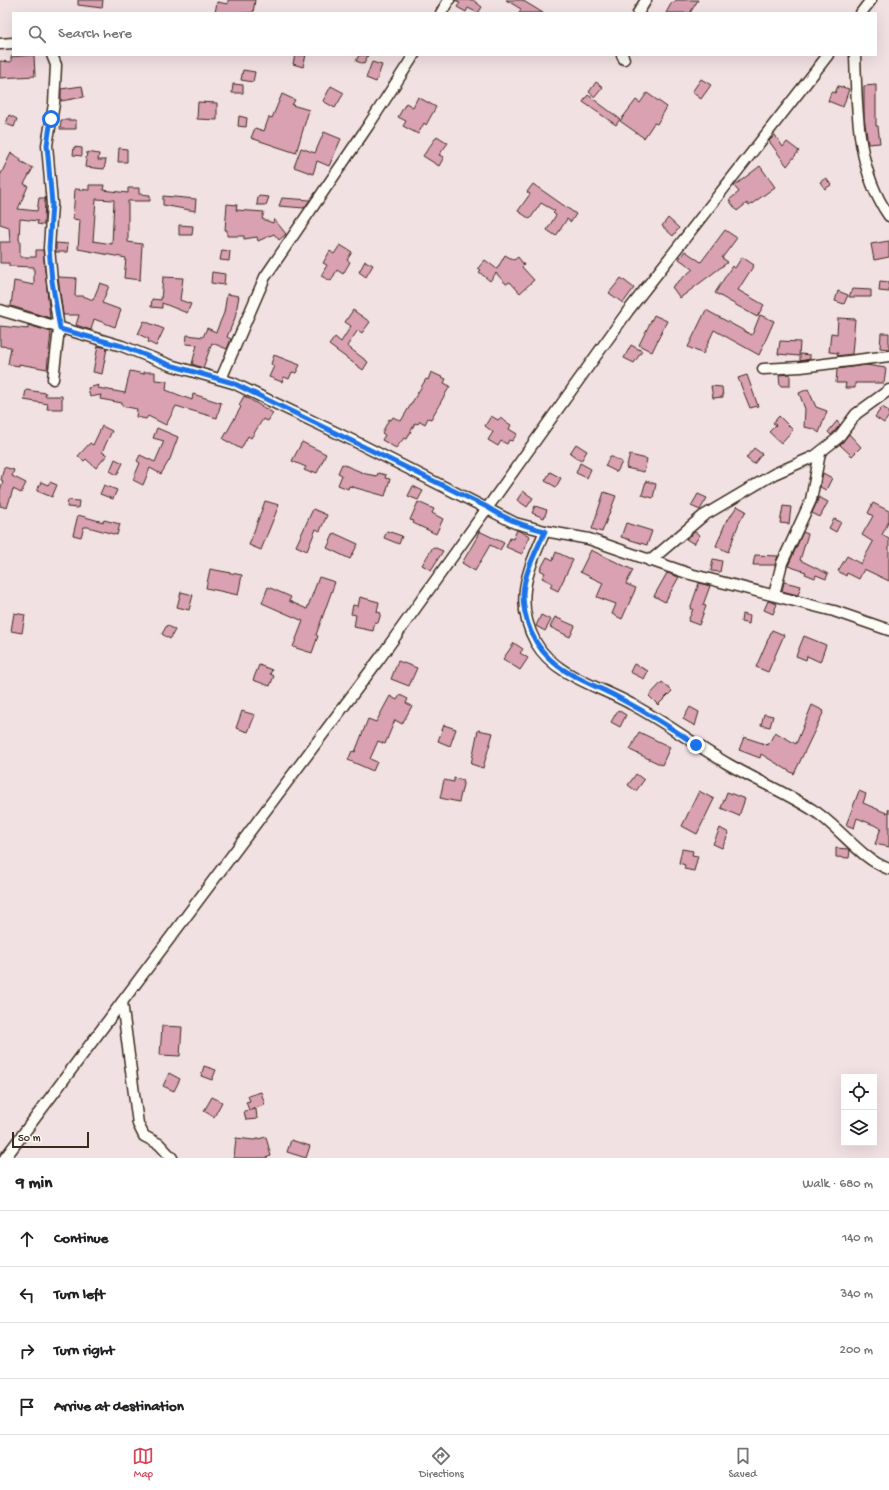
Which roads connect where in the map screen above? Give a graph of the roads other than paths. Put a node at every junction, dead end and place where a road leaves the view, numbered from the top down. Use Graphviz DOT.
graph roads {
  1 [pos="449,0"];
  2 [pos="646,0"];
  3 [pos="871,0"];
  4 [pos="442,12"];
  5 [pos="639,12"];
  6 [pos="862,12"];
  7 [pos="12,43"];
  8 [pos="0,44"];
  9 [pos="52,56"];
  10 [pos="413,56"];
  11 [pos="827,56"];
  12 [pos="855,56"];
  13 [pos="889,216"];
  14 [pos="0,310"];
  15 [pos="60,329"];
  16 [pos="889,356"];
  17 [pos="763,369"];
  18 [pos="54,379"];
  19 [pos="221,379"];
  20 [pos="889,390"];
  21 [pos="820,453"];
  22 [pos="487,507"];
  23 [pos="545,531"];
  24 [pos="650,561"];
  25 [pos="774,595"];
  26 [pos="889,630"];
  27 [pos="889,869"];
  28 [pos="122,1002"];
  29 [pos="4,1158"];
  30 [pos="172,1158"];
  1 -- 4 [label="street"];
  2 -- 5 [label="street"];
  3 -- 6 [label="street"];
  7 -- 8 [label="street"];
  9 -- 15 [label="street"];
  10 -- 19 [label="street"];
  11 -- 22 [label="street"];
  12 -- 13 [label="street"];
  14 -- 15 [label="street"];
  15 -- 18 [label="street"];
  15 -- 19 [label="street"];
  16 -- 17 [label="street"];
  19 -- 22 [label="street"];
  20 -- 21 [label="street"];
  21 -- 24 [label="street"];
  21 -- 25 [label="street"];
  22 -- 23 [label="street"];
  22 -- 28 [label="street"];
  23 -- 24 [label="street"];
  23 -- 27 [label="street"];
  24 -- 25 [label="street"];
  25 -- 26 [label="street"];
  28 -- 29 [label="street"];
  28 -- 30 [label="street"];
}
